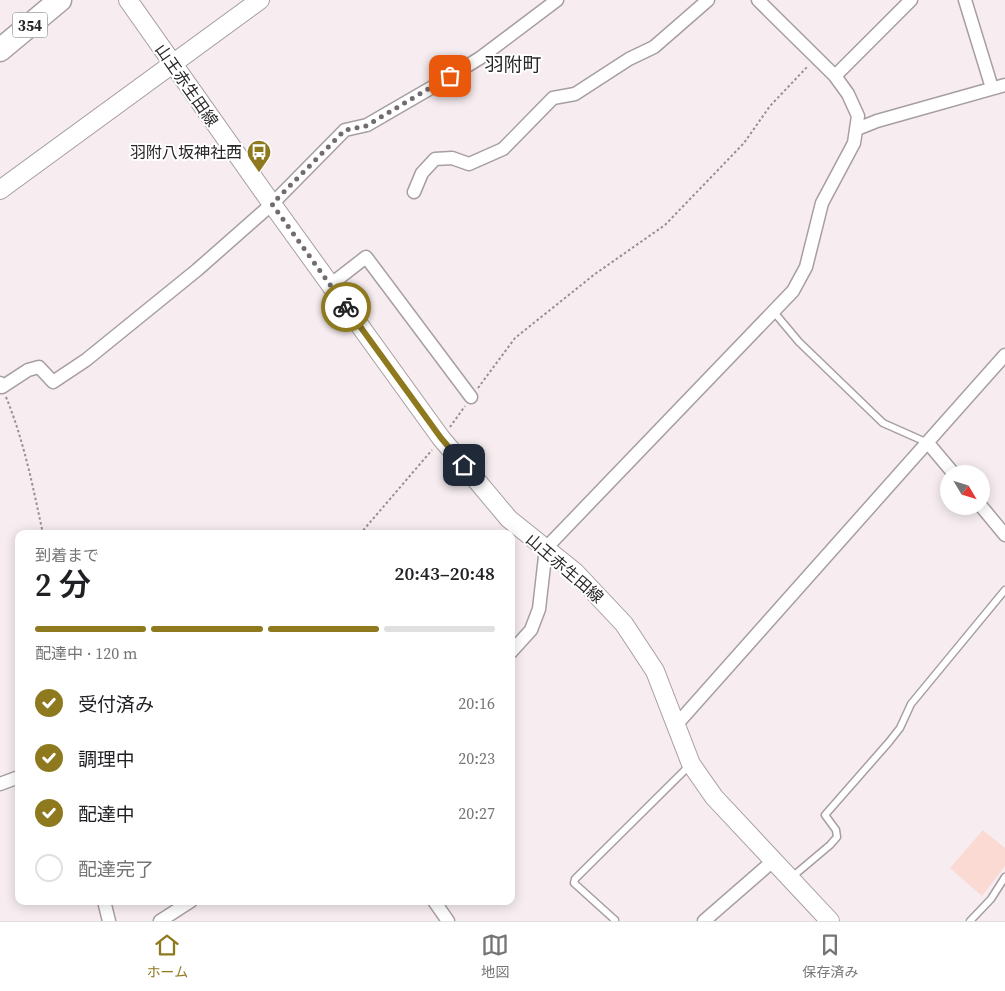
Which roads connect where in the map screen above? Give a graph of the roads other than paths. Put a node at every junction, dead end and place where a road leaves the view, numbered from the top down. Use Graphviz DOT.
graph roads {
  1 [pos="39,0"];
  2 [pos="60,0"];
  3 [pos="128,0"];
  4 [pos="260,0"];
  5 [pos="557,0"];
  6 [pos="708,0"];
  7 [pos="758,0"];
  8 [pos="911,0"];
  9 [pos="965,0"];
  10 [pos="0,32"];
  11 [pos="0,50"];
  12 [pos="173,65"];
  13 [pos="835,76"];
  14 [pos="1005,85"];
  15 [pos="992,88"];
  16 [pos="857,129"];
  17 [pos="0,190"];
  18 [pos="414,192"];
  19 [pos="272,204"];
  20 [pos="330,285"];
  21 [pos="773,312"];
  22 [pos="1005,355"];
  23 [pos="1,385"];
  24 [pos="471,397"];
  25 [pos="928,443"];
  26 [pos="946,465"];
  27 [pos="988,515"];
  28 [pos="1005,535"];
  29 [pos="546,548"];
  30 [pos="1005,590"];
  31 [pos="515,647"];
  32 [pos="676,724"];
  33 [pos="691,764"];
  34 [pos="15,778"];
  35 [pos="0,784"];
  36 [pos="774,860"];
  37 [pos="791,878"];
  38 [pos="1005,878"];
  39 [pos="105,905"];
  40 [pos="185,905"];
  41 [pos="437,905"];
  42 [pos="109,921"];
  43 [pos="160,921"];
  44 [pos="448,921"];
  45 [pos="614,921"];
  46 [pos="704,921"];
  47 [pos="830,921"];
  48 [pos="970,921"];
  1 -- 10 [label="highway, 354"];
  2 -- 11 [label="highway, 354"];
  3 -- 12 [label="main road, 山王赤生田線"];
  4 -- 12 [label="main road"];
  5 -- 19 [label="street"];
  6 -- 18 [label="street"];
  7 -- 13 [label="street"];
  8 -- 13 [label="street"];
  9 -- 15 [label="street"];
  12 -- 17 [label="main road"];
  12 -- 19 [label="main road, 山王赤生田線"];
  13 -- 16 [label="street"];
  14 -- 15 [label="street"];
  15 -- 16 [label="street"];
  16 -- 21 [label="street"];
  19 -- 20 [label="main road, 山王赤生田線"];
  19 -- 23 [label="street"];
  20 -- 24 [label="street"];
  20 -- 29 [label="main road, 山王赤生田線"];
  21 -- 25 [label="lane"];
  21 -- 29 [label="street"];
  22 -- 25 [label="street"];
  25 -- 26 [label="street"];
  25 -- 32 [label="street"];
  27 -- 28 [label="street"];
  29 -- 31 [label="street"];
  29 -- 32 [label="main road, 山王赤生田線"];
  30 -- 37 [label="lane"];
  32 -- 33 [label="main road, 山王赤生田線"];
  33 -- 36 [label="main road, 山王赤生田線"];
  33 -- 45 [label="lane"];
  34 -- 35 [label="street"];
  36 -- 37 [label="main road, 山王赤生田線"];
  36 -- 46 [label="street"];
  37 -- 47 [label="main road, 山王赤生田線"];
  38 -- 48 [label="lane"];
  39 -- 42 [label="street"];
  40 -- 43 [label="street"];
  41 -- 44 [label="street"];
}
